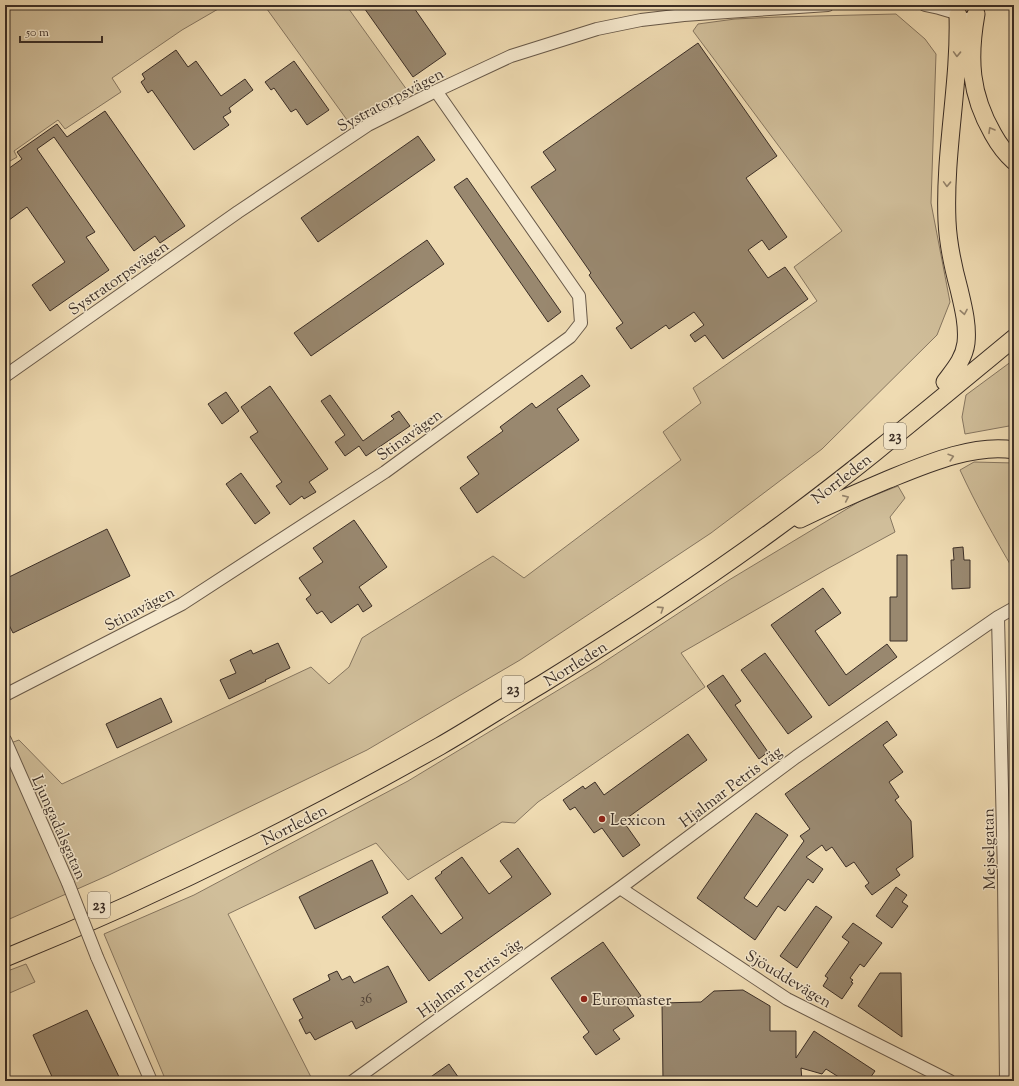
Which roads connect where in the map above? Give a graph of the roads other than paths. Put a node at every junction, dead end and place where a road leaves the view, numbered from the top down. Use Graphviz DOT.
graph roads {
  1 [pos="828,5"];
  2 [pos="925,5"];
  3 [pos="980,9"];
  4 [pos="956,11"];
  5 [pos="436,91"];
  6 [pos="1014,161"];
  7 [pos="1014,328"];
  8 [pos="1014,338"];
  9 [pos="5,376"];
  10 [pos="945,382"];
  11 [pos="1014,450"];
  12 [pos="772,531"];
  13 [pos="1014,608"];
  14 [pos="998,617"];
  15 [pos="5,695"];
  16 [pos="5,740"];
  17 [pos="620,888"];
  18 [pos="5,946"];
  19 [pos="5,958"];
  20 [pos="151,1081"];
  21 [pos="353,1081"];
  22 [pos="950,1081"];
  23 [pos="1006,1081"];
  1 -- 5 [label="street, Systratorpsvägen"];
  2 -- 4 [label="street"];
  3 -- 4 [label="street"];
  6 -- 3 [label="highway, one-way"];
  4 -- 10 [label="highway, one-way"];
  5 -- 9 [label="street, Systratorpsvägen"];
  5 -- 15 [label="street, Stinavägen"];
  7 -- 10 [label="highway, Norrleden / 23"];
  8 -- 12 [label="highway, Norrleden / 23"];
  10 -- 18 [label="highway, Norrleden / 23"];
  12 -- 11 [label="highway, one-way"];
  19 -- 12 [label="highway, Norrleden / 23, one-way"];
  13 -- 14 [label="street, Hjalmar Petris väg"];
  14 -- 17 [label="street, Hjalmar Petris väg"];
  14 -- 23 [label="street, Mejselgatan"];
  16 -- 20 [label="street, Ljungadalsgatan, bridge"];
  17 -- 21 [label="street, Hjalmar Petris väg"];
  17 -- 22 [label="street, Sjöuddevägen"];
}
